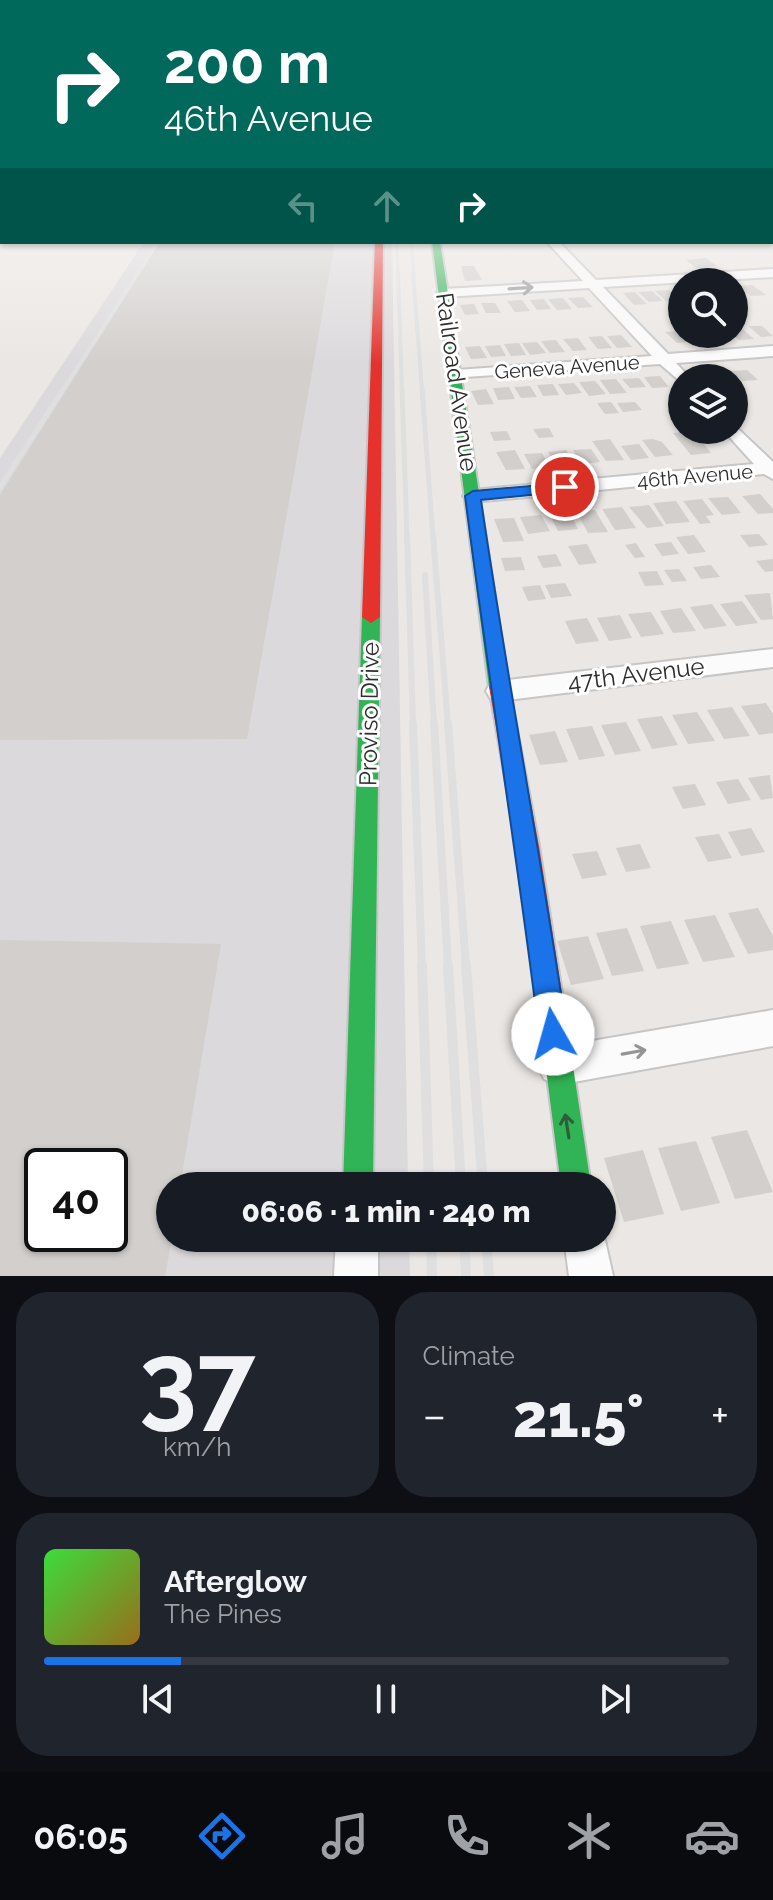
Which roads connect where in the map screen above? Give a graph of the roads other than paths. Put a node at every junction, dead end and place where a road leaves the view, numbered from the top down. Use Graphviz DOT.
graph roads {
  1 [pos="379,245"];
  2 [pos="437,245"];
  3 [pos="555,245"];
  4 [pos="773,273"];
  5 [pos="593,284"];
  6 [pos="444,293"];
  7 [pos="773,351"];
  8 [pos="664,359"];
  9 [pos="669,364"];
  10 [pos="456,375"];
  11 [pos="746,444"];
  12 [pos="772,470"];
  13 [pos="473,496"];
  14 [pos="773,658"];
  15 [pos="499,691"];
  16 [pos="773,1028"];
  17 [pos="557,1066"];
  18 [pos="358,1172"];
  19 [pos="574,1172"];
  20 [pos="357,1252"];
  21 [pos="587,1252"];
  22 [pos="356,1276"];
  23 [pos="591,1276"];
  1 -- 18 [label="street, Proviso Drive"];
  2 -- 6 [label="street, Railroad Avenue"];
  3 -- 5 [label="street"];
  4 -- 5 [label="street"];
  6 -- 5 [label="street, one-way"];
  5 -- 8 [label="street"];
  6 -- 10 [label="street, Railroad Avenue"];
  7 -- 8 [label="street, Geneva Avenue"];
  8 -- 9 [label="street"];
  8 -- 10 [label="street, Geneva Avenue"];
  10 -- 13 [label="street, Railroad Avenue"];
  11 -- 12 [label="street"];
  12 -- 13 [label="street, 46th Avenue"];
  13 -- 15 [label="street, Railroad Avenue"];
  14 -- 15 [label="street, 47th Avenue"];
  15 -- 17 [label="street, Railroad Avenue"];
  17 -- 16 [label="street, one-way"];
  19 -- 17 [label="street, Railroad Avenue, one-way"];
  20 -- 22 [label="street"];
  21 -- 23 [label="street"];
}
